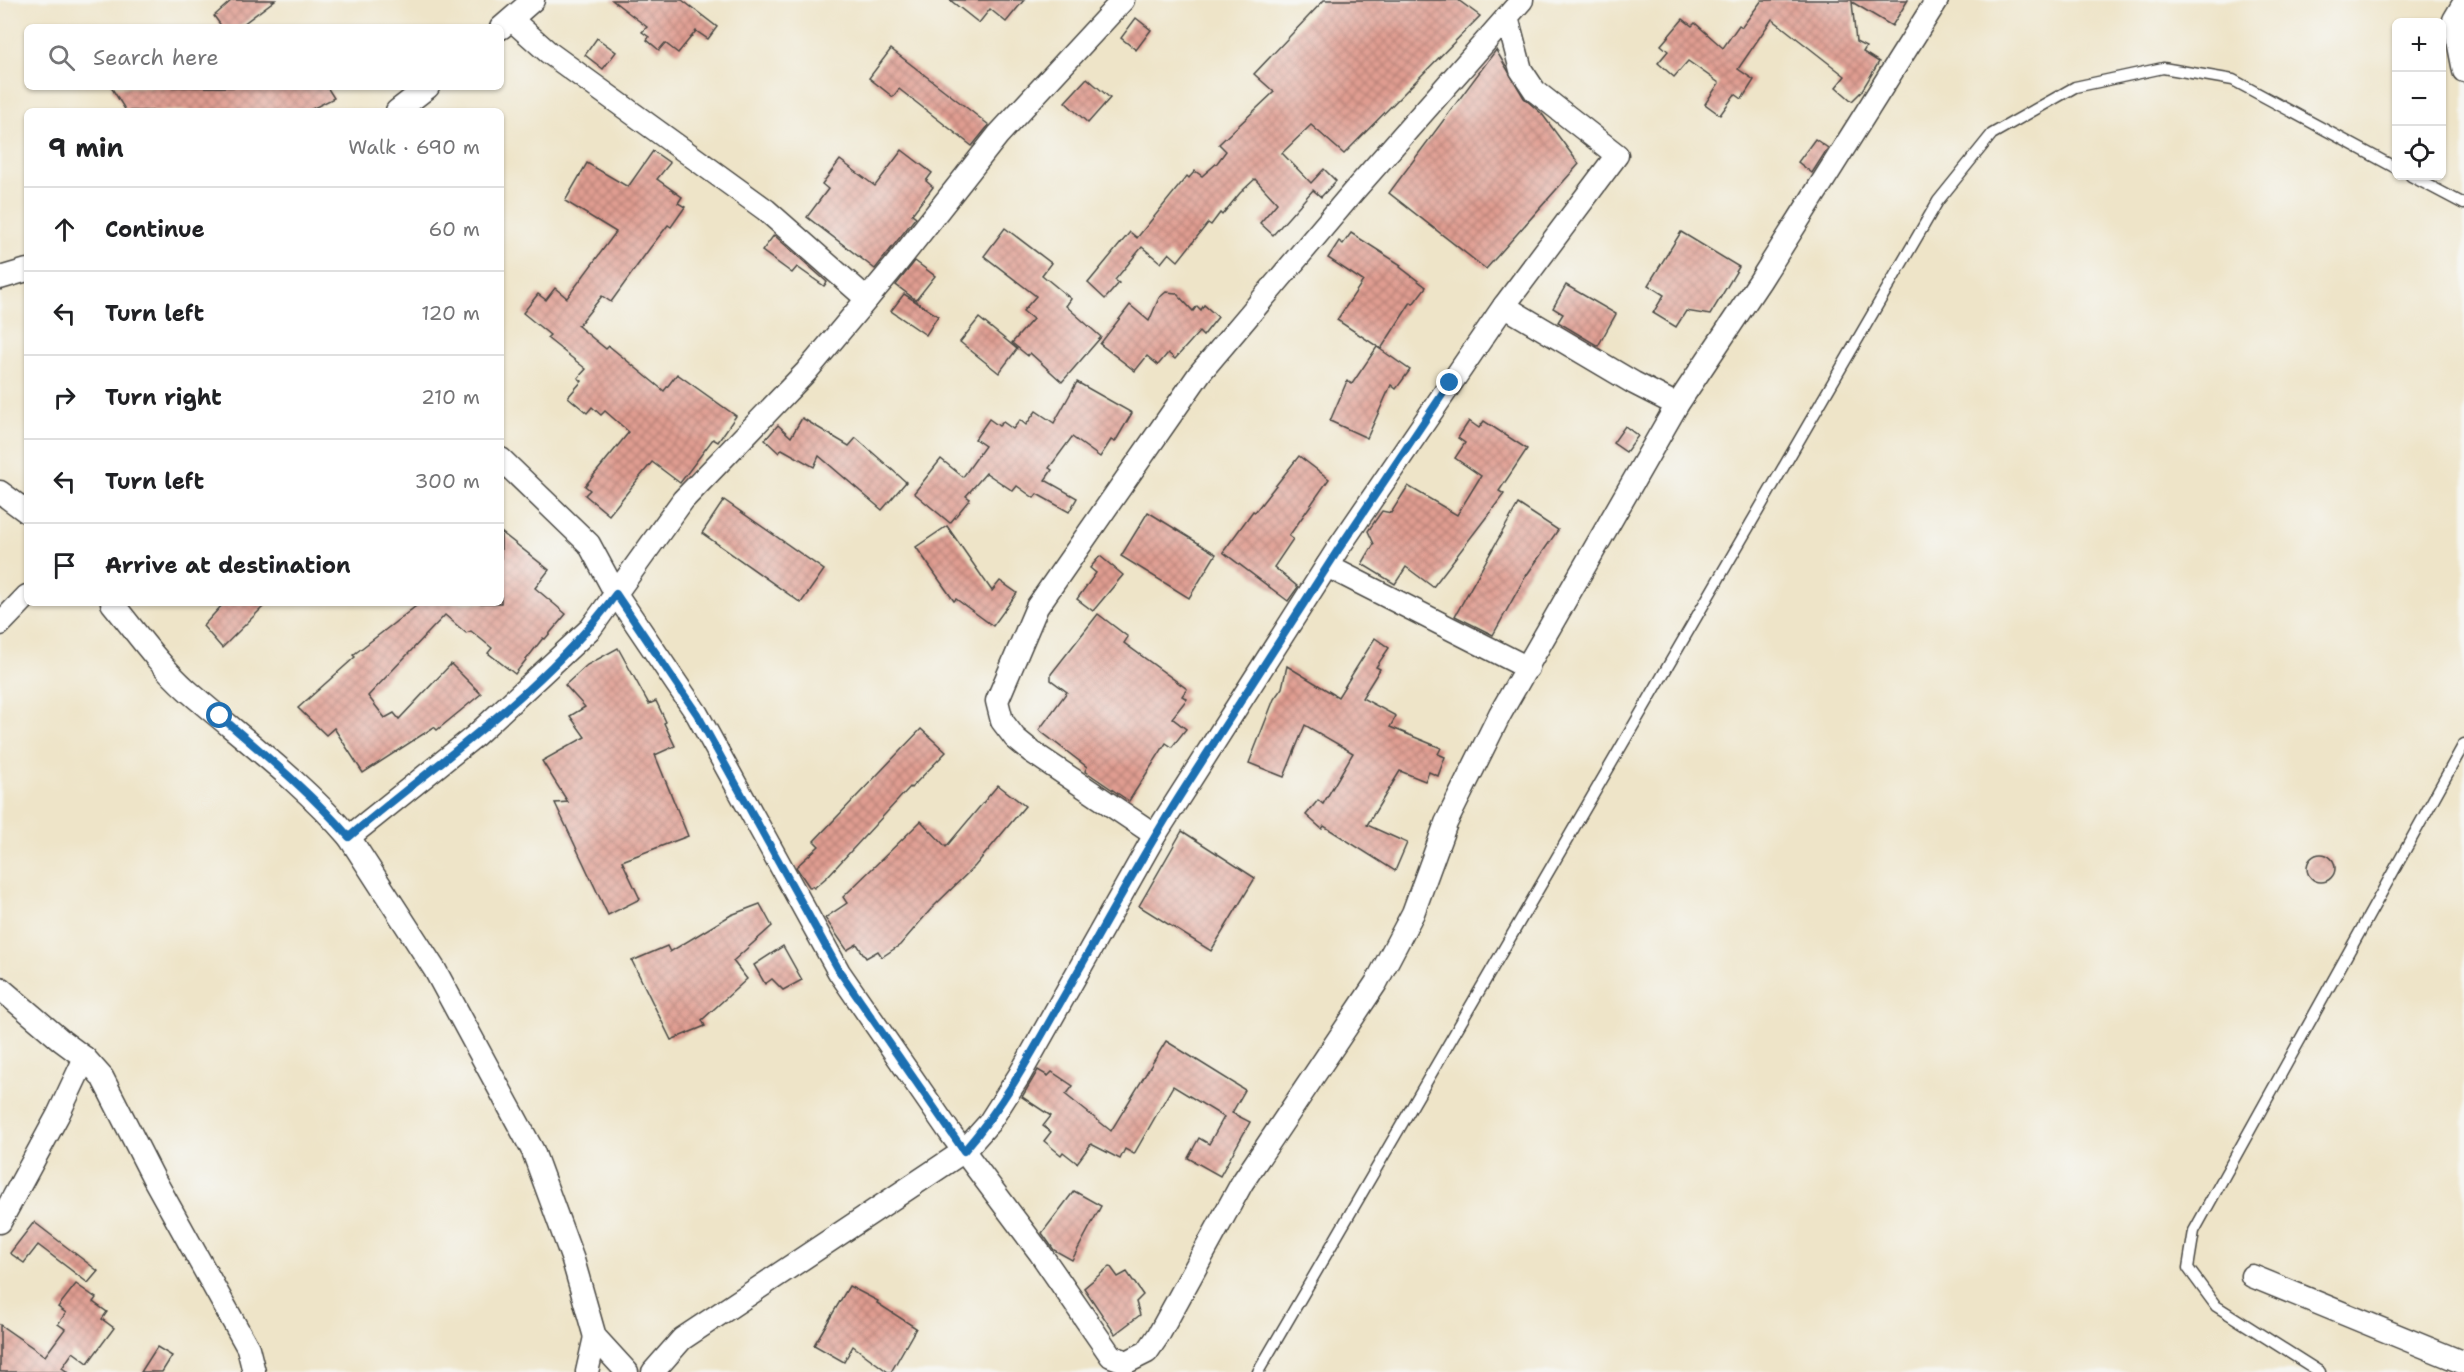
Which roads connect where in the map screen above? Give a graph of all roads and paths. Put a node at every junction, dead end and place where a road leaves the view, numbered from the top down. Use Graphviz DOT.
graph roads {
  1 [pos="533,0"];
  2 [pos="1123,0"];
  3 [pos="1522,0"];
  4 [pos="1937,0"];
  5 [pos="2464,3"];
  6 [pos="1507,17"];
  7 [pos="506,24"];
  8 [pos="2464,71"];
  9 [pos="424,90"];
  10 [pos="401,108"];
  11 [pos="2392,165"];
  12 [pos="2419,180"];
  13 [pos="2464,204"];
  14 [pos="24,271"];
  15 [pos="0,278"];
  16 [pos="867,299"];
  17 [pos="1504,306"];
  18 [pos="1677,405"];
  19 [pos="504,462"];
  20 [pos="0,492"];
  21 [pos="24,510"];
  22 [pos="1327,566"];
  23 [pos="616,594"];
  24 [pos="24,599"];
  25 [pos="115,606"];
  26 [pos="0,624"];
  27 [pos="1528,668"];
  28 [pos="2464,744"];
  29 [pos="1155,835"];
  30 [pos="349,837"];
  31 [pos="0,988"];
  32 [pos="85,1058"];
  33 [pos="964,1151"];
  34 [pos="0,1222"];
  35 [pos="2252,1276"];
  36 [pos="595,1337"];
  37 [pos="2464,1364"];
  38 [pos="254,1372"];
  39 [pos="586,1372"];
  40 [pos="627,1372"];
  41 [pos="653,1372"];
  42 [pos="1258,1372"];
  43 [pos="2320,1372"];
  1 -- 7 [label="street"];
  2 -- 16 [label="street"];
  3 -- 6 [label="street"];
  4 -- 18 [label="street"];
  5 -- 8 [label="street"];
  6 -- 17 [label="street"];
  6 -- 29 [label="street"];
  7 -- 16 [label="street"];
  9 -- 10 [label="street"];
  11 -- 42 [label="lane"];
  12 -- 13 [label="lane"];
  14 -- 15 [label="street"];
  16 -- 23 [label="street"];
  17 -- 18 [label="street"];
  17 -- 22 [label="street"];
  18 -- 27 [label="street"];
  19 -- 23 [label="street"];
  20 -- 21 [label="street"];
  22 -- 27 [label="street"];
  22 -- 29 [label="street"];
  23 -- 30 [label="street"];
  23 -- 33 [label="street"];
  24 -- 26 [label="street"];
  25 -- 30 [label="street"];
  27 -- 33 [label="street"];
  28 -- 43 [label="lane"];
  29 -- 33 [label="street"];
  30 -- 36 [label="street"];
  31 -- 32 [label="street"];
  32 -- 34 [label="street"];
  32 -- 38 [label="street"];
  33 -- 41 [label="street"];
  35 -- 37 [label="street"];
  36 -- 39 [label="street"];
  36 -- 40 [label="street"];
}
